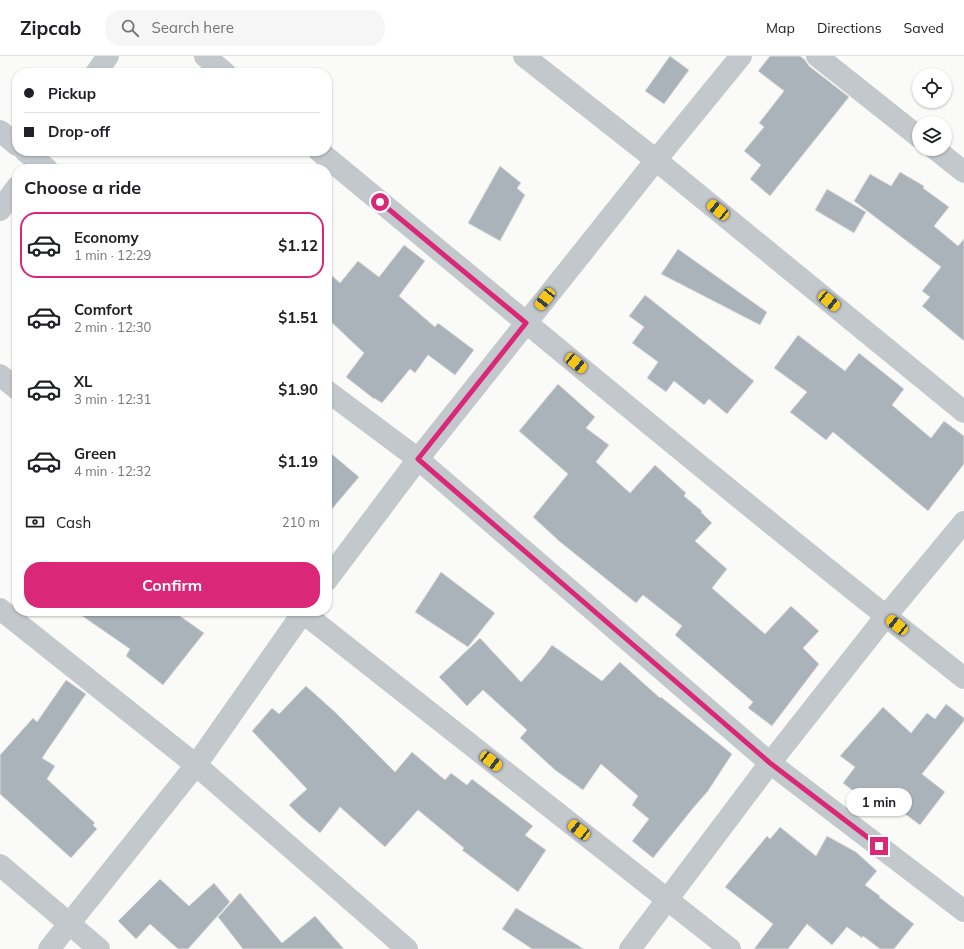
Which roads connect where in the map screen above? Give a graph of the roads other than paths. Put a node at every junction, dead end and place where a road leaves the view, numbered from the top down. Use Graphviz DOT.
graph roads {
  1 [pos="108,56"];
  2 [pos="205,56"];
  3 [pos="524,56"];
  4 [pos="742,56"];
  5 [pos="818,56"];
  6 [pos="100,68"];
  7 [pos="219,68"];
  8 [pos="0,131"];
  9 [pos="912,131"];
  10 [pos="12,140"];
  11 [pos="325,156"];
  12 [pos="944,156"];
  13 [pos="656,160"];
  14 [pos="964,172"];
  15 [pos="12,194"];
  16 [pos="0,210"];
  17 [pos="526,323"];
  18 [pos="0,375"];
  19 [pos="12,385"];
  20 [pos="332,395"];
  21 [pos="964,412"];
  22 [pos="418,459"];
  23 [pos="964,522"];
  24 [pos="332,573"];
  25 [pos="0,609"];
  26 [pos="300,616"];
  27 [pos="309,616"];
  28 [pos="886,616"];
  29 [pos="964,678"];
  30 [pos="770,763"];
  31 [pos="196,765"];
  32 [pos="0,865"];
  33 [pos="667,899"];
  34 [pos="964,911"];
  35 [pos="70,924"];
  36 [pos="49,949"];
  37 [pos="99,949"];
  38 [pos="407,949"];
  39 [pos="630,949"];
  40 [pos="730,949"];
  1 -- 6 [label="street"];
  2 -- 7 [label="street"];
  3 -- 13 [label="street"];
  4 -- 13 [label="street"];
  5 -- 9 [label="street"];
  8 -- 10 [label="street"];
  11 -- 17 [label="street"];
  12 -- 14 [label="street"];
  13 -- 17 [label="street"];
  13 -- 21 [label="street"];
  15 -- 16 [label="street"];
  17 -- 22 [label="street"];
  17 -- 28 [label="street"];
  18 -- 19 [label="street"];
  20 -- 22 [label="street"];
  22 -- 24 [label="street"];
  22 -- 30 [label="street"];
  23 -- 28 [label="street"];
  25 -- 31 [label="street"];
  26 -- 31 [label="street"];
  27 -- 33 [label="street"];
  28 -- 29 [label="street"];
  28 -- 30 [label="street"];
  30 -- 33 [label="street"];
  30 -- 34 [label="street"];
  31 -- 35 [label="street"];
  31 -- 38 [label="street"];
  32 -- 35 [label="street"];
  33 -- 39 [label="street"];
  33 -- 40 [label="street"];
  35 -- 36 [label="street"];
  35 -- 37 [label="street"];
}
